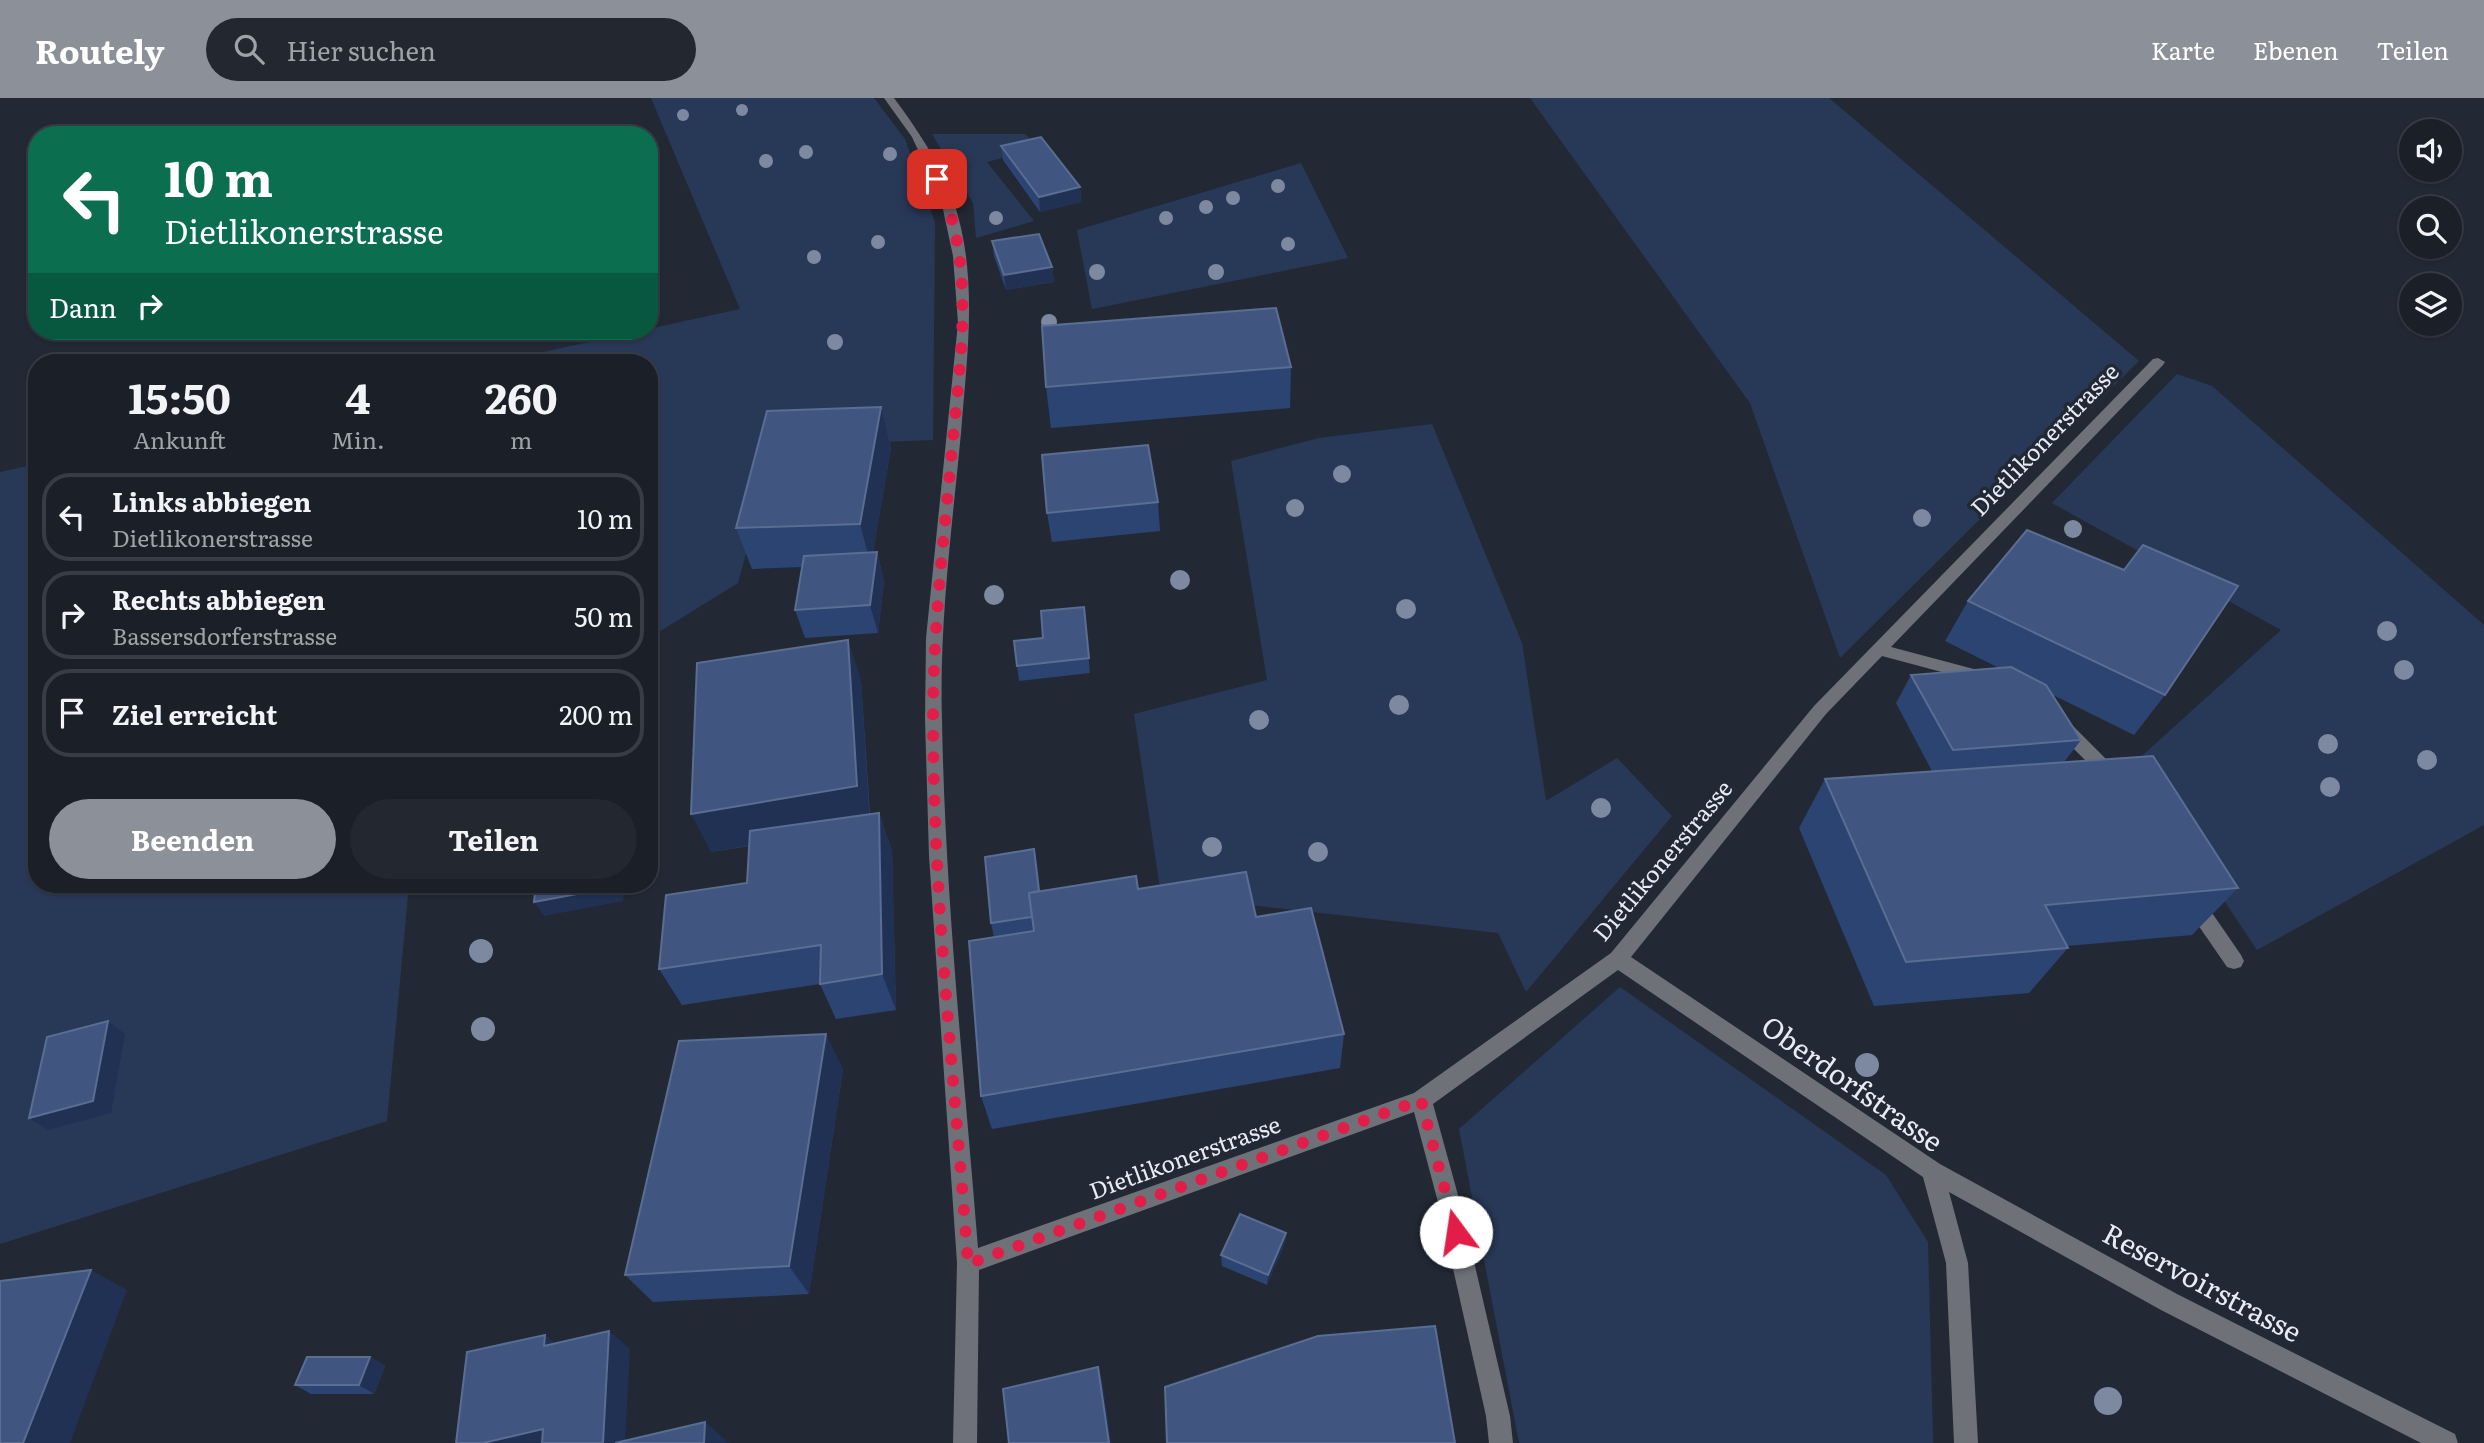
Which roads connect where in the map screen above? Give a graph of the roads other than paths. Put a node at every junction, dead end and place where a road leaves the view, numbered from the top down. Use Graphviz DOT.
graph roads {
  1 [pos="889,98"];
  2 [pos="2158,362"];
  3 [pos="1877,649"];
  4 [pos="1998,681"];
  5 [pos="2053,716"];
  6 [pos="2121,796"];
  7 [pos="2181,884"];
  8 [pos="1618,959"];
  9 [pos="2234,961"];
  10 [pos="1421,1100"];
  11 [pos="1932,1171"];
  12 [pos="968,1264"];
  13 [pos="965,1443"];
  14 [pos="1501,1443"];
  15 [pos="1966,1443"];
  16 [pos="2446,1443"];
  1 -- 12 [label="street"];
  2 -- 3 [label="street, Dietlikonerstrasse"];
  3 -- 4 [label="street"];
  3 -- 8 [label="street, Dietlikonerstrasse"];
  5 -- 6 [label="street"];
  7 -- 9 [label="street"];
  8 -- 10 [label="street, Dietlikonerstrasse"];
  8 -- 11 [label="street, Oberdorfstrasse"];
  10 -- 12 [label="street, Dietlikonerstrasse"];
  10 -- 14 [label="street"];
  11 -- 15 [label="street, Oberdorfstrasse"];
  11 -- 16 [label="street, Reservoirstrasse"];
  12 -- 13 [label="street"];
}
